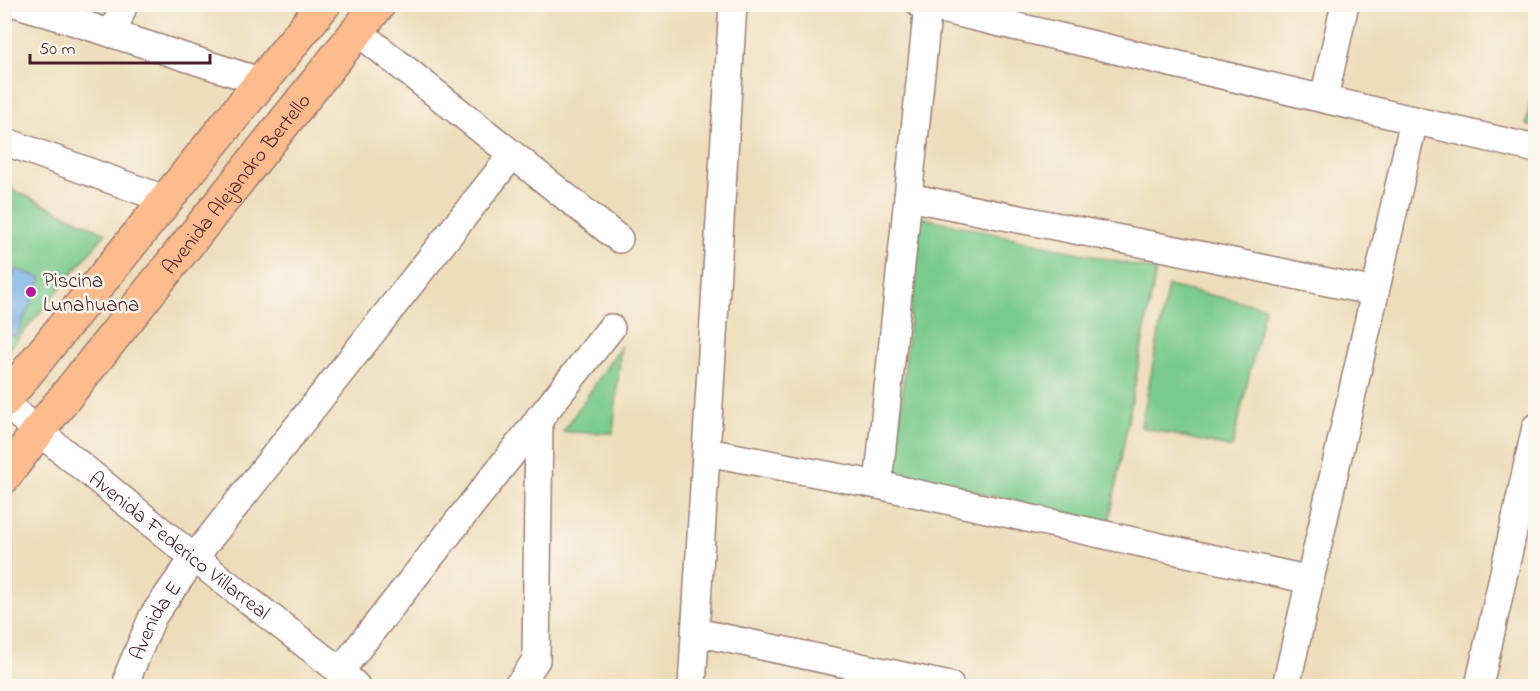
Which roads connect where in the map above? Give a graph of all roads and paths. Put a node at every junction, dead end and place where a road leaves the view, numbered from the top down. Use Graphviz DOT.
graph roads {
  1 [pos="18,4"];
  2 [pos="124,4"];
  3 [pos="324,4"];
  4 [pos="379,4"];
  5 [pos="734,4"];
  6 [pos="1345,4"];
  7 [pos="924,5"];
  8 [pos="357,31"];
  9 [pos="114,34"];
  10 [pos="262,82"];
  11 [pos="1324,98"];
  12 [pos="1414,120"];
  13 [pos="4,141"];
  14 [pos="1536,149"];
  15 [pos="512,155"];
  16 [pos="908,197"];
  17 [pos="167,200"];
  18 [pos="619,239"];
  19 [pos="1375,292"];
  20 [pos="611,328"];
  21 [pos="4,402"];
  22 [pos="539,418"];
  23 [pos="1536,427"];
  24 [pos="39,430"];
  25 [pos="706,452"];
  26 [pos="4,477"];
  27 [pos="878,485"];
  28 [pos="194,558"];
  29 [pos="1310,580"];
  30 [pos="696,632"];
  31 [pos="348,679"];
  32 [pos="127,687"];
  33 [pos="517,687"];
  34 [pos="692,687"];
  35 [pos="950,687"];
  36 [pos="1286,687"];
  37 [pos="1479,687"];
  1 -- 9 [label="street"];
  2 -- 9 [label="street"];
  3 -- 10 [label="main road, Avenida Alejandro Bertello"];
  4 -- 8 [label="main road, Avenida Alejandro Bertello"];
  5 -- 25 [label="street"];
  6 -- 11 [label="street"];
  7 -- 11 [label="street"];
  7 -- 16 [label="street"];
  8 -- 15 [label="street"];
  8 -- 24 [label="main road, Avenida Alejandro Bertello"];
  9 -- 10 [label="street"];
  10 -- 17 [label="main road, Avenida Alejandro Bertello"];
  11 -- 12 [label="street"];
  12 -- 14 [label="street"];
  12 -- 19 [label="street"];
  13 -- 17 [label="street"];
  15 -- 18 [label="street"];
  15 -- 28 [label="street, Avenida E"];
  16 -- 19 [label="street"];
  16 -- 27 [label="street"];
  17 -- 21 [label="main road, Avenida Alejandro Bertello"];
  19 -- 29 [label="street"];
  20 -- 22 [label="street"];
  21 -- 24 [label="street, Avenida Federico Villarreal"];
  22 -- 31 [label="street"];
  22 -- 33 [label="street"];
  23 -- 37 [label="street"];
  24 -- 26 [label="main road, Avenida Alejandro Bertello"];
  24 -- 28 [label="street, Avenida Federico Villarreal"];
  25 -- 27 [label="street"];
  25 -- 30 [label="street"];
  27 -- 29 [label="street"];
  28 -- 31 [label="street, Avenida Federico Villarreal"];
  28 -- 32 [label="street, Avenida E"];
  29 -- 36 [label="street"];
  30 -- 34 [label="street"];
  30 -- 35 [label="street"];
}
